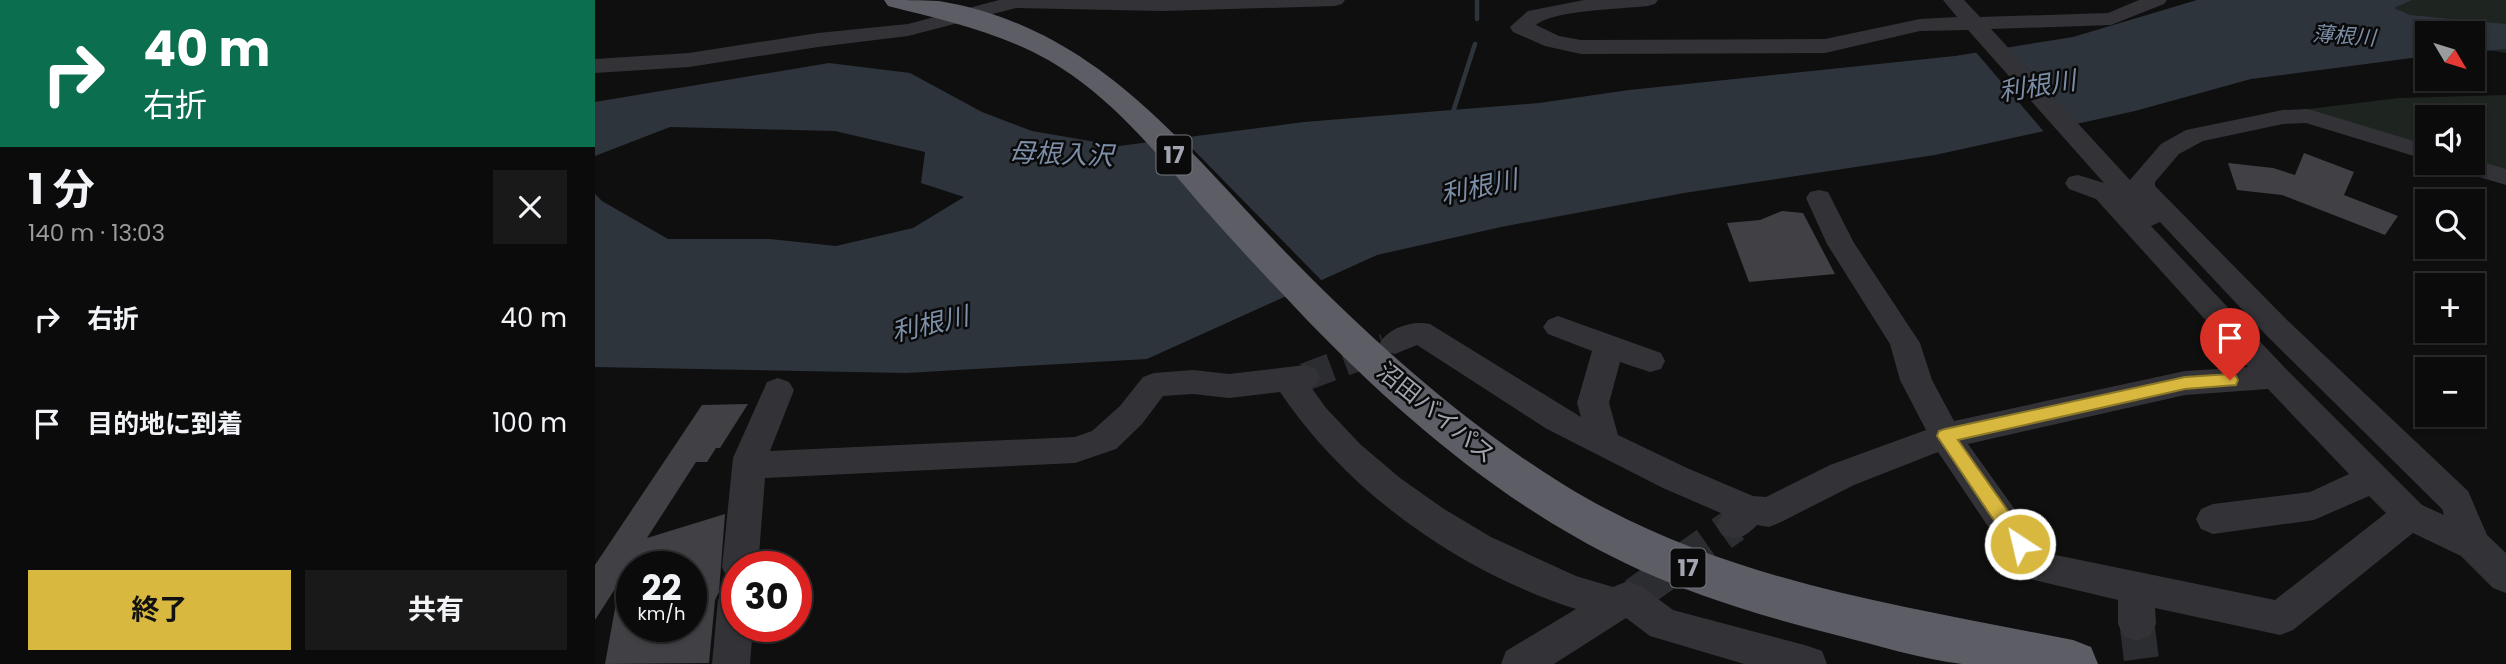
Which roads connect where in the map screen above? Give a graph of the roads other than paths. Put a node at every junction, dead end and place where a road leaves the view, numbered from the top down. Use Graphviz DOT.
graph roads {
  1 [pos="897,0"];
  2 [pos="1335,0"];
  3 [pos="1648,0"];
  4 [pos="2157,0"];
  5 [pos="1958,5"];
  6 [pos="595,66"];
  7 [pos="2415,149"];
  8 [pos="2485,171"];
  9 [pos="2506,177"];
  10 [pos="2113,184"];
  11 [pos="1819,198"];
  12 [pos="1557,327"];
  13 [pos="1377,346"];
  14 [pos="1609,346"];
  15 [pos="1650,361"];
  16 [pos="2275,377"];
  17 [pos="778,390"];
  18 [pos="1945,436"];
  19 [pos="1604,444"];
  20 [pos="750,465"];
  21 [pos="2374,478"];
  22 [pos="2410,515"];
  23 [pos="2213,519"];
  24 [pos="2473,545"];
  25 [pos="742,551"];
  26 [pos="2506,578"];
  27 [pos="1626,599"];
  28 [pos="733,642"];
  29 [pos="731,664"];
  30 [pos="1520,664"];
  31 [pos="1808,664"];
  32 [pos="2073,664"];
  1 -- 13 [label="highway, 沼田バイパス / 17"];
  2 -- 6 [label="street"];
  3 -- 4 [label="street"];
  5 -- 10 [label="street"];
  7 -- 10 [label="street"];
  8 -- 9 [label="street"];
  10 -- 16 [label="street"];
  10 -- 24 [label="street"];
  10 -- 24 [label="street"];
  11 -- 18 [label="street"];
  12 -- 14 [label="street"];
  13 -- 19 [label="street"];
  13 -- 32 [label="highway, 沼田バイパス / 17"];
  14 -- 15 [label="street"];
  14 -- 19 [label="street"];
  16 -- 18 [label="street"];
  16 -- 21 [label="street"];
  17 -- 20 [label="street"];
  18 -- 19 [label="street"];
  18 -- 22 [label="street"];
  20 -- 25 [label="street"];
  20 -- 27 [label="street"];
  21 -- 22 [label="street"];
  21 -- 23 [label="street"];
  22 -- 24 [label="street"];
  24 -- 26 [label="street"];
  27 -- 30 [label="street"];
  27 -- 31 [label="street"];
  28 -- 29 [label="street"];
}
